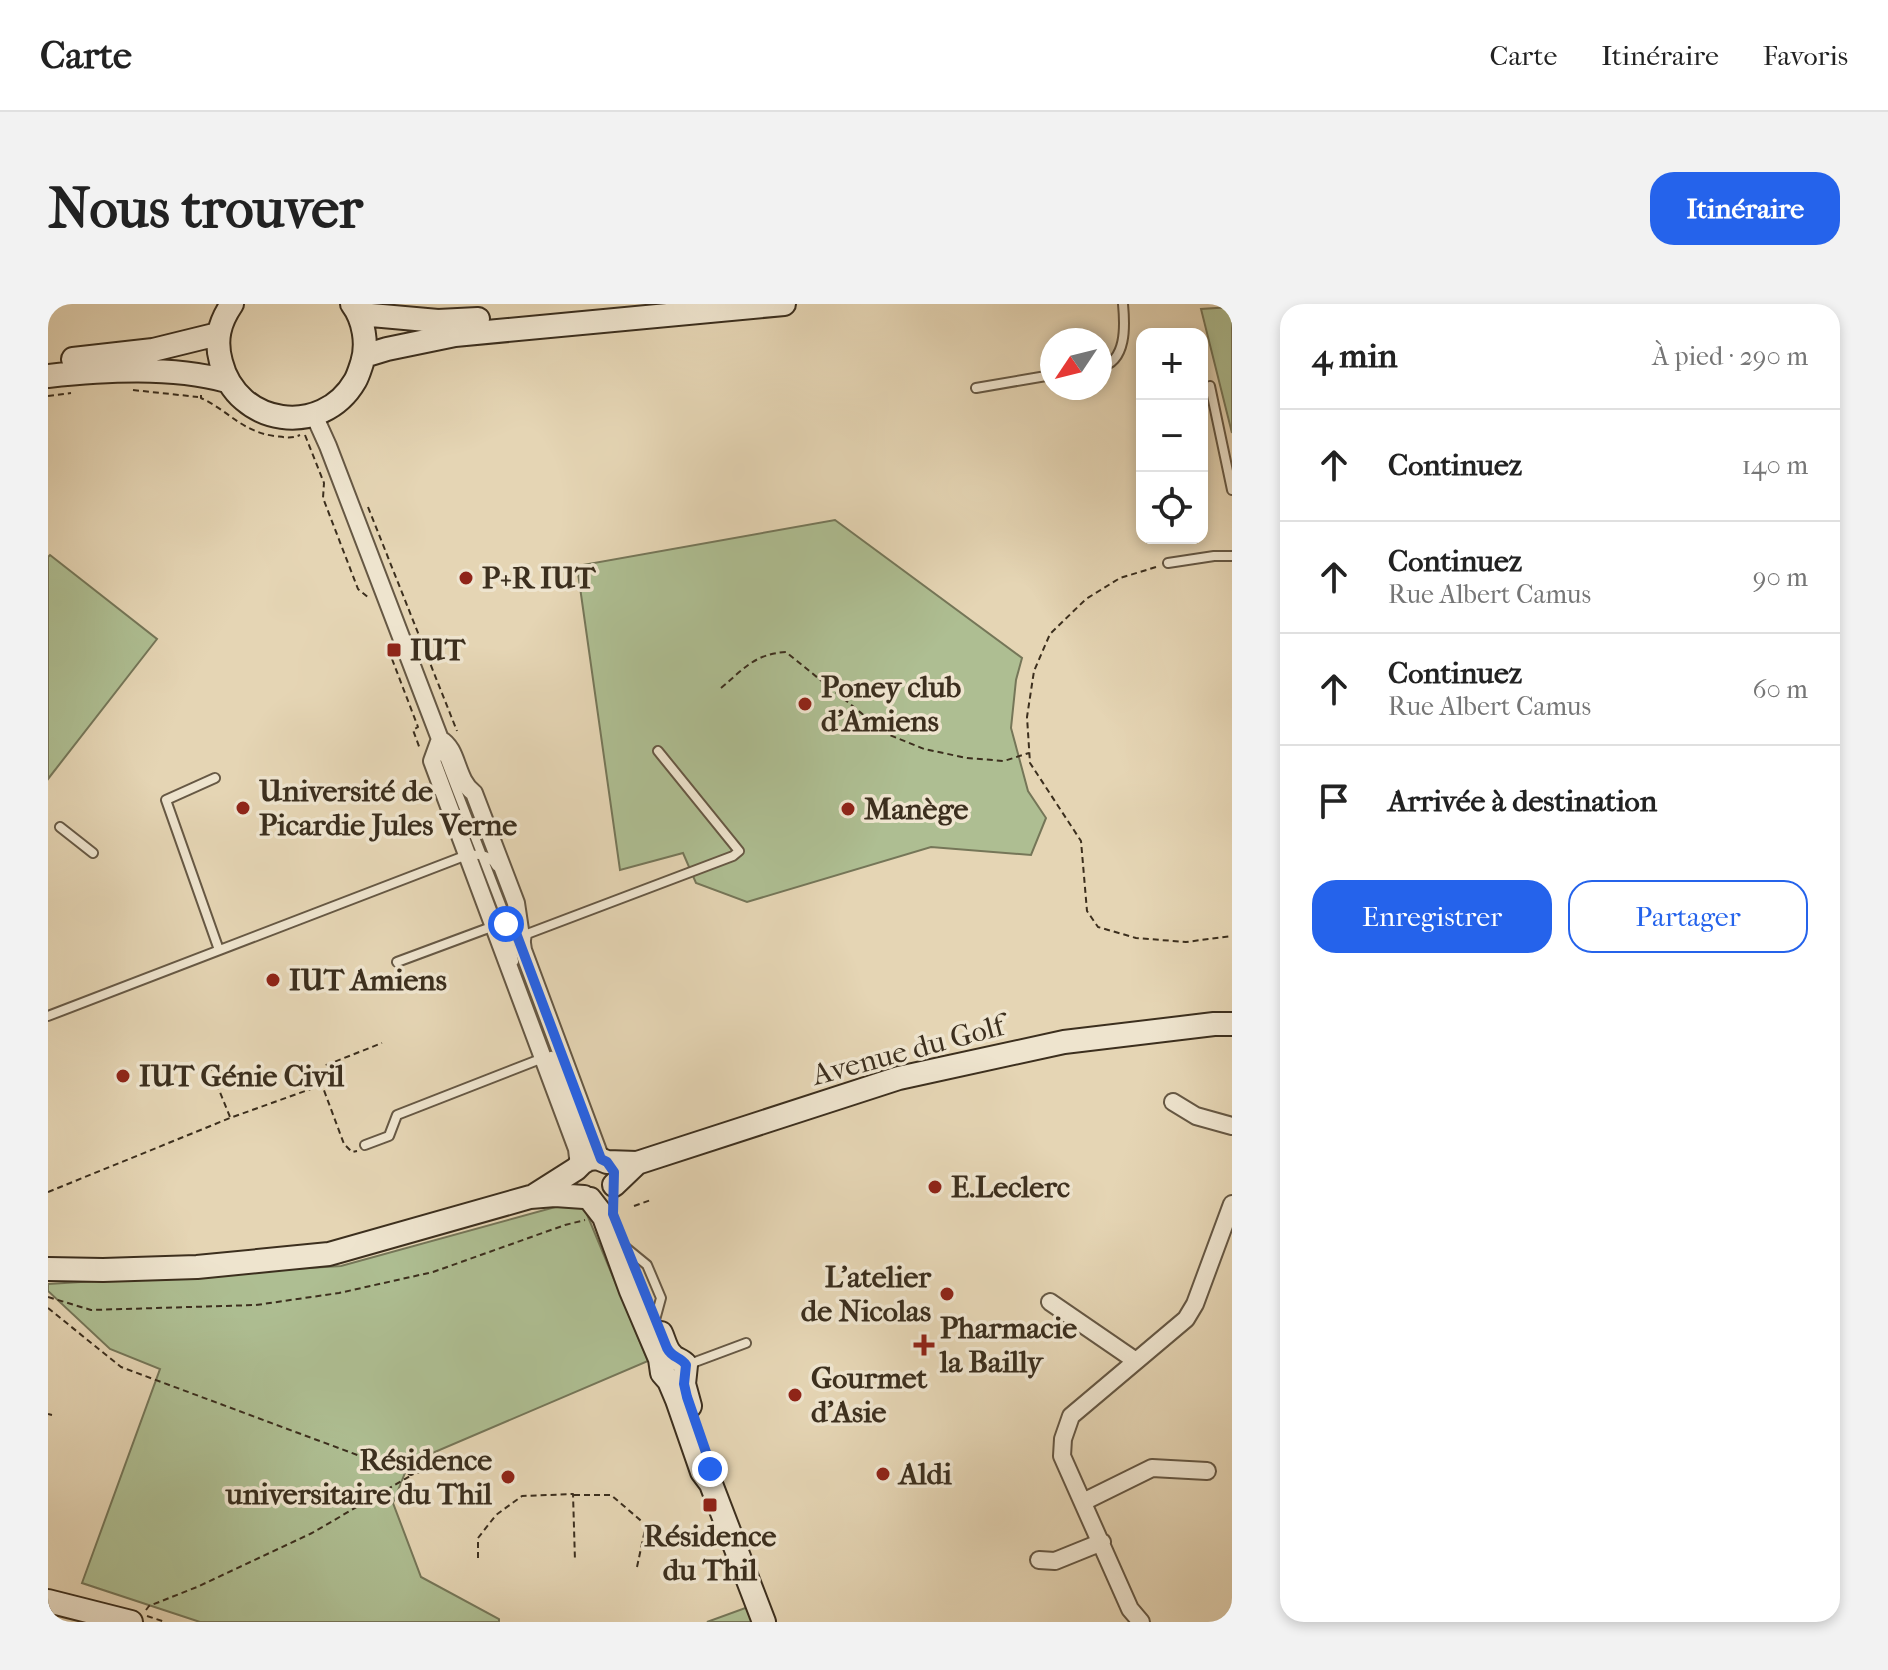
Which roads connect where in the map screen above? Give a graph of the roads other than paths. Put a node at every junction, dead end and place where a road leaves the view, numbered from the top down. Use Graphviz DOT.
graph roads {
  1 [pos="232,304"];
  2 [pos="651,304"];
  3 [pos="784,304"];
  4 [pos="1123,304"];
  5 [pos="356,309"];
  6 [pos="218,334"];
  7 [pos="364,356"];
  8 [pos="48,361"];
  9 [pos="1112,361"];
  10 [pos="48,376"];
  11 [pos="1040,377"];
  12 [pos="227,381"];
  13 [pos="1210,386"];
  14 [pos="976,388"];
  15 [pos="309,425"];
  16 [pos="1232,490"];
  17 [pos="1232,556"];
  18 [pos="1168,563"];
  19 [pos="446,737"];
  20 [pos="658,751"];
  21 [pos="215,778"];
  22 [pos="60,827"];
  23 [pos="93,853"];
  24 [pos="474,855"];
  25 [pos="513,895"];
  26 [pos="500,925"];
  27 [pos="219,950"];
  28 [pos="523,950"];
  29 [pos="397,962"];
  30 [pos="48,1016"];
  31 [pos="1232,1024"];
  32 [pos="543,1058"];
  33 [pos="1173,1102"];
  34 [pos="1232,1126"];
  35 [pos="365,1145"];
  36 [pos="590,1163"];
  37 [pos="637,1163"];
  38 [pos="614,1187"];
  39 [pos="530,1197"];
  40 [pos="587,1198"];
  41 [pos="1232,1204"];
  42 [pos="48,1269"];
  43 [pos="1050,1302"];
  44 [pos="746,1343"];
  45 [pos="1136,1361"];
  46 [pos="675,1370"];
  47 [pos="1207,1471"];
  48 [pos="1083,1502"];
  49 [pos="1102,1542"];
  50 [pos="1039,1560"];
  51 [pos="48,1601"];
  52 [pos="72,1608"];
  53 [pos="48,1610"];
  54 [pos="131,1622"];
  55 [pos="764,1622"];
  56 [pos="1141,1622"];
  1 -- 6 [label="main road"];
  2 -- 5 [label="main road"];
  3 -- 7 [label="main road"];
  4 -- 9 [label="lane"];
  5 -- 7 [label="main road"];
  6 -- 8 [label="main road"];
  6 -- 12 [label="main road"];
  7 -- 15 [label="main road"];
  10 -- 12 [label="main road"];
  11 -- 14 [label="lane"];
  12 -- 15 [label="main road"];
  13 -- 16 [label="lane"];
  15 -- 19 [label="street"];
  17 -- 18 [label="lane"];
  19 -- 24 [label="street"];
  19 -- 25 [label="street"];
  20 -- 28 [label="lane"];
  21 -- 27 [label="lane"];
  22 -- 23 [label="lane"];
  24 -- 25 [label="lane"];
  24 -- 26 [label="street"];
  24 -- 27 [label="lane"];
  25 -- 28 [label="street"];
  26 -- 28 [label="lane"];
  26 -- 29 [label="lane"];
  26 -- 32 [label="street"];
  26 -- 36 [label="lane"];
  27 -- 30 [label="lane"];
  28 -- 36 [label="street"];
  31 -- 37 [label="main road, Avenue du Golf"];
  32 -- 35 [label="lane"];
  32 -- 36 [label="street"];
  33 -- 34 [label="street"];
  36 -- 37 [label="main road"];
  36 -- 38 [label="main road"];
  36 -- 39 [label="main road"];
  36 -- 40 [label="main road"];
  37 -- 38 [label="main road, Avenue du Golf"];
  38 -- 40 [label="main road"];
  38 -- 46 [label="main road"];
  39 -- 40 [label="main road"];
  39 -- 42 [label="main road"];
  40 -- 46 [label="main road"];
  41 -- 45 [label="street"];
  43 -- 45 [label="street"];
  44 -- 46 [label="lane"];
  45 -- 48 [label="street"];
  46 -- 55 [label="main road"];
  47 -- 48 [label="street"];
  48 -- 49 [label="street"];
  49 -- 50 [label="street"];
  49 -- 56 [label="street"];
  51 -- 52 [label="main road"];
  52 -- 53 [label="main road"];
  52 -- 54 [label="main road"];
}
